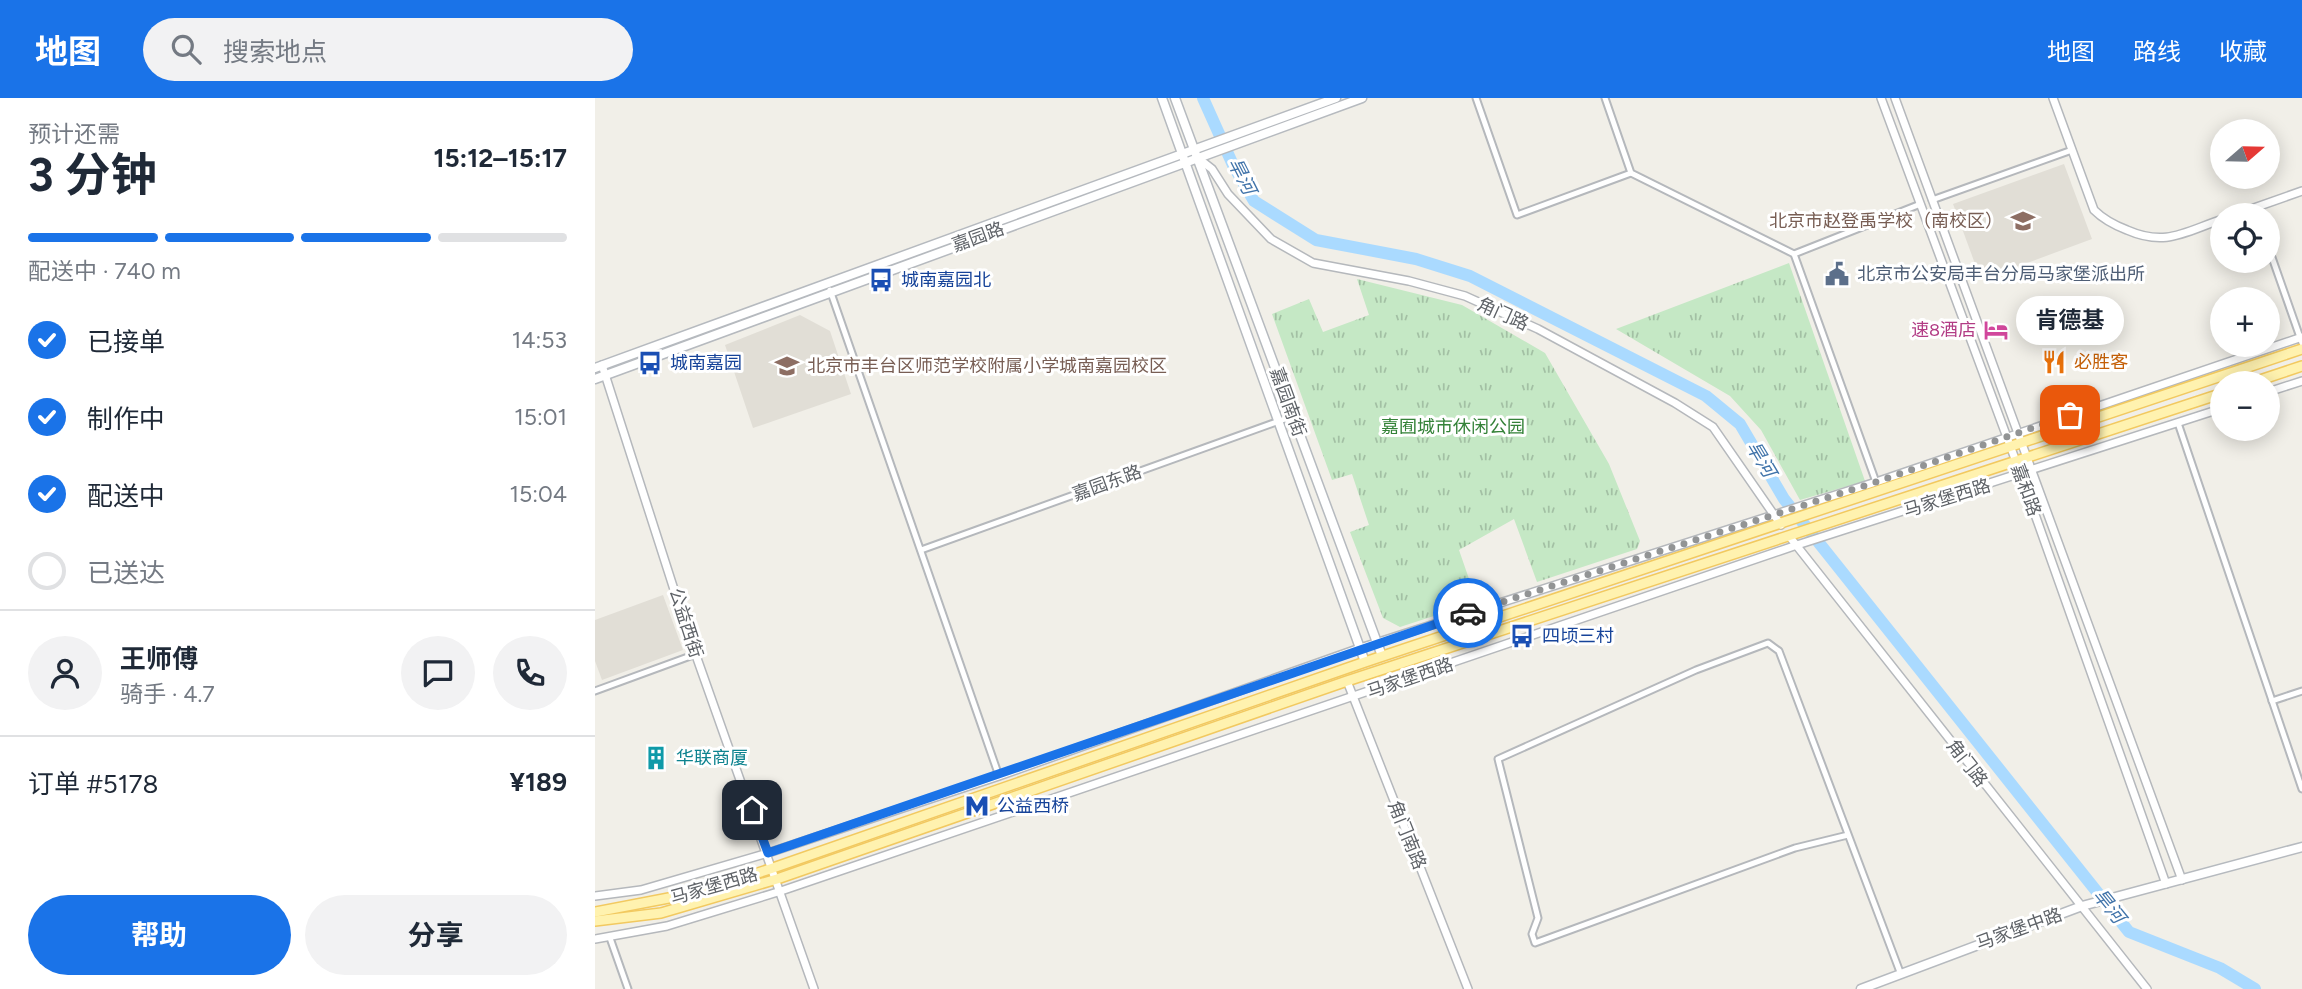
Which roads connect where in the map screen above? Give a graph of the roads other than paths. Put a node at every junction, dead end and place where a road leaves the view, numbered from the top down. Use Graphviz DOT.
graph roads {
  1 [pos="1162,98"];
  2 [pos="1175,98"];
  3 [pos="1336,98"];
  4 [pos="1362,98"];
  5 [pos="1476,98"];
  6 [pos="1605,98"];
  7 [pos="1881,98"];
  8 [pos="1895,98"];
  9 [pos="2053,98"];
  10 [pos="1244,137"];
  11 [pos="2072,150"];
  12 [pos="1196,153"];
  13 [pos="1184,157"];
  14 [pos="1631,173"];
  15 [pos="2302,191"];
  16 [pos="1932,200"];
  17 [pos="2276,203"];
  18 [pos="1918,205"];
  19 [pos="2210,223"];
  20 [pos="1794,254"];
  21 [pos="2278,273"];
  22 [pos="830,290"];
  23 [pos="2301,339"];
  24 [pos="2302,349"];
  25 [pos="2302,366"];
  26 [pos="599,367"];
  27 [pos="2280,373"];
  28 [pos="605,375"];
  29 [pos="595,379"];
  30 [pos="2302,381"];
  31 [pos="2280,388"];
  32 [pos="2210,397"];
  33 [pos="2210,412"];
  34 [pos="1294,416"];
  35 [pos="1279,421"];
  36 [pos="2178,423"];
  37 [pos="2020,436"];
  38 [pos="2008,441"];
  39 [pos="2028,458"];
  40 [pos="2016,462"];
  41 [pos="2033,471"];
  42 [pos="2021,475"];
  43 [pos="1876,482"];
  44 [pos="1774,513"];
  45 [pos="1784,524"];
  46 [pos="1792,535"];
  47 [pos="1801,544"];
  48 [pos="921,550"];
  49 [pos="1377,642"];
  50 [pos="1360,648"];
  51 [pos="696,654"];
  52 [pos="1382,656"];
  53 [pos="1365,662"];
  54 [pos="1347,681"];
  55 [pos="595,691"];
  56 [pos="2302,691"];
  57 [pos="1352,698"];
  58 [pos="2272,701"];
  59 [pos="2302,759"];
  60 [pos="2293,762"];
  61 [pos="999,776"];
  62 [pos="2302,789"];
  63 [pos="1848,835"];
  64 [pos="2302,847"];
  65 [pos="768,853"];
  66 [pos="773,868"];
  67 [pos="777,879"];
  68 [pos="2182,880"];
  69 [pos="2166,884"];
  70 [pos="781,891"];
  71 [pos="595,896"];
  72 [pos="2085,905"];
  73 [pos="595,912"];
  74 [pos="595,921"];
  75 [pos="610,938"];
  76 [pos="595,939"];
  77 [pos="1900,972"];
  78 [pos="628,989"];
  79 [pos="814,989"];
  80 [pos="1468,989"];
  81 [pos="1861,989"];
  82 [pos="2147,989"];
  1 -- 13 [label="main road"];
  2 -- 12 [label="main road, 角门路"];
  3 -- 10 [label="main road, 嘉园路"];
  4 -- 10 [label="main road, 嘉园路"];
  5 -- 14 [label="street"];
  6 -- 14 [label="street"];
  7 -- 18 [label="street, 嘉和路"];
  8 -- 16 [label="street, 嘉和路"];
  9 -- 11 [label="street"];
  10 -- 12 [label="main road, 嘉园路"];
  11 -- 16 [label="street"];
  11 -- 19 [label="street"];
  12 -- 13 [label="main road, 嘉园路"];
  12 -- 34 [label="main road, 嘉园南街"];
  12 -- 44 [label="street, 角门路"];
  13 -- 22 [label="main road, 嘉园路"];
  13 -- 26 [label="main road, 嘉园路"];
  13 -- 35 [label="main road, 嘉园南街"];
  14 -- 20 [label="street"];
  15 -- 17 [label="street"];
  16 -- 37 [label="street, 嘉和路"];
  18 -- 20 [label="street"];
  18 -- 38 [label="street, 嘉和路"];
  20 -- 43 [label="street"];
  21 -- 23 [label="street"];
  22 -- 28 [label="main road, 嘉园路"];
  22 -- 48 [label="street"];
  23 -- 37 [label="street, 马家堡西路"];
  24 -- 37 [label="main road, 马家堡西路"];
  25 -- 27 [label="main road"];
  26 -- 28 [label="street, 公益西街"];
  28 -- 29 [label="main road, 嘉园路"];
  28 -- 51 [label="street, 公益西街"];
  30 -- 31 [label="street"];
  32 -- 39 [label="main road, 马家堡西路"];
  33 -- 36 [label="street, 马家堡西路"];
  34 -- 35 [label="street, 嘉园东路"];
  34 -- 49 [label="main road, 嘉园南街"];
  35 -- 48 [label="street, 嘉园东路"];
  35 -- 50 [label="main road, 嘉园南街"];
  36 -- 41 [label="street, 马家堡西路"];
  36 -- 58 [label="street"];
  37 -- 38 [label="main road, 马家堡西路"];
  37 -- 39 [label="street, 嘉和路"];
  38 -- 40 [label="street, 嘉和路"];
  38 -- 43 [label="street, 马家堡西路"];
  38 -- 45 [label="main road, 马家堡西路"];
  39 -- 40 [label="main road, 马家堡西路"];
  39 -- 41 [label="street, 嘉和路"];
  40 -- 42 [label="street, 嘉和路"];
  40 -- 46 [label="main road, 马家堡西路"];
  41 -- 42 [label="street, 马家堡西路"];
  41 -- 68 [label="street, 嘉和路"];
  42 -- 47 [label="street, 马家堡西路"];
  42 -- 69 [label="street, 嘉和路"];
  43 -- 44 [label="street, 马家堡西路"];
  44 -- 45 [label="street, 角门路"];
  44 -- 49 [label="street, 马家堡西路"];
  45 -- 52 [label="main road, 马家堡西路"];
  46 -- 47 [label="street, 角门路"];
  46 -- 54 [label="main road, 马家堡西路"];
  47 -- 57 [label="street, 马家堡西路"];
  47 -- 72 [label="street, 角门路"];
  48 -- 61 [label="street"];
  49 -- 50 [label="street, 马家堡西路"];
  49 -- 52 [label="main road, 嘉园南街"];
  50 -- 53 [label="main road, 嘉园南街"];
  50 -- 61 [label="street, 马家堡西路"];
  51 -- 55 [label="street"];
  51 -- 65 [label="street, 公益西街"];
  52 -- 53 [label="main road, 马家堡西路"];
  53 -- 66 [label="main road, 马家堡西路"];
  54 -- 57 [label="street, 角门南路"];
  54 -- 67 [label="main road, 马家堡西路"];
  56 -- 58 [label="street"];
  57 -- 70 [label="street, 马家堡西路"];
  57 -- 80 [label="street, 角门南路"];
  58 -- 60 [label="street"];
  59 -- 60 [label="street"];
  60 -- 62 [label="street"];
  61 -- 65 [label="street, 马家堡西路"];
  63 -- 63 [label="street"];
  63 -- 77 [label="street"];
  64 -- 68 [label="main road, 马家堡中路"];
  65 -- 66 [label="street, 公益西街"];
  65 -- 71 [label="street, 马家堡西路"];
  66 -- 67 [label="street, 公益西街"];
  66 -- 73 [label="main road, 马家堡西路"];
  67 -- 70 [label="street, 公益西街"];
  67 -- 74 [label="main road, 马家堡西路"];
  68 -- 69 [label="main road, 马家堡中路"];
  69 -- 72 [label="main road, 马家堡中路"];
  70 -- 75 [label="street, 马家堡西路"];
  70 -- 79 [label="street, 公益西街"];
  72 -- 77 [label="main road, 马家堡中路"];
  72 -- 82 [label="street, 角门路"];
  75 -- 76 [label="street, 马家堡西路"];
  75 -- 78 [label="street"];
  77 -- 81 [label="main road, 马家堡中路"];
}
